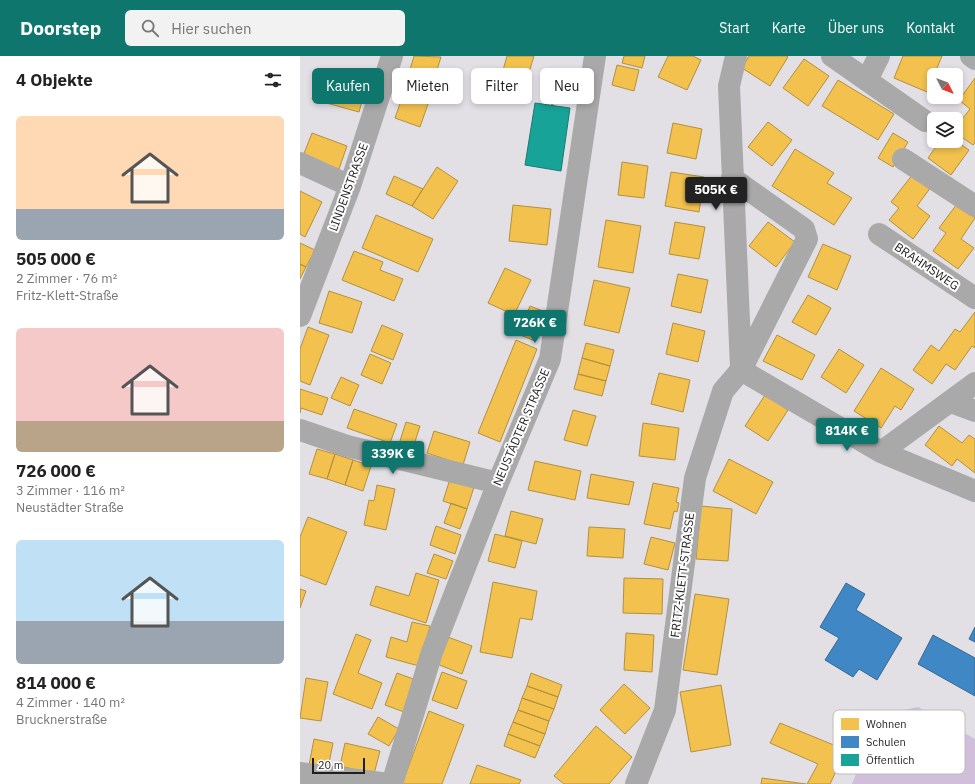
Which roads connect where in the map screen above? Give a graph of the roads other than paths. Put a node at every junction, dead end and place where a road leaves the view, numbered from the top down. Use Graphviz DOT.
graph roads {
  1 [pos="392,56"];
  2 [pos="595,56"];
  3 [pos="736,56"];
  4 [pos="832,56"];
  5 [pos="879,56"];
  6 [pos="971,56"];
  7 [pos="975,59"];
  8 [pos="867,80"];
  9 [pos="925,121"];
  10 [pos="903,158"];
  11 [pos="300,163"];
  12 [pos="732,178"];
  13 [pos="350,186"];
  14 [pos="975,206"];
  15 [pos="878,234"];
  16 [pos="975,298"];
  17 [pos="300,316"];
  18 [pos="741,370"];
  19 [pos="975,383"];
  20 [pos="951,402"];
  21 [pos="975,411"];
  22 [pos="300,430"];
  23 [pos="881,452"];
  24 [pos="498,483"];
  25 [pos="975,491"];
  26 [pos="304,777"];
  27 [pos="391,784"];
  28 [pos="636,784"];
  1 -- 13 [label="street, LINDENSTRASSE"];
  2 -- 24 [label="street, NEUSTÄDTER STRASSE"];
  3 -- 12 [label="street"];
  4 -- 8 [label="street"];
  5 -- 8 [label="street"];
  6 -- 7 [label="street"];
  8 -- 9 [label="street"];
  10 -- 14 [label="street"];
  11 -- 13 [label="street"];
  12 -- 18 [label="street"];
  12 -- 18 [label="street, FRITZ-KLETT-STRASSE"];
  13 -- 17 [label="street, LINDENSTRASSE"];
  15 -- 16 [label="street, BRAHMSWEG"];
  18 -- 23 [label="street"];
  18 -- 28 [label="street, FRITZ-KLETT-STRASSE"];
  19 -- 20 [label="street"];
  20 -- 21 [label="street"];
  20 -- 23 [label="street"];
  22 -- 24 [label="street"];
  23 -- 25 [label="street"];
  24 -- 27 [label="street, NEUSTÄDTER STRASSE"];
  26 -- 27 [label="street"];
}
